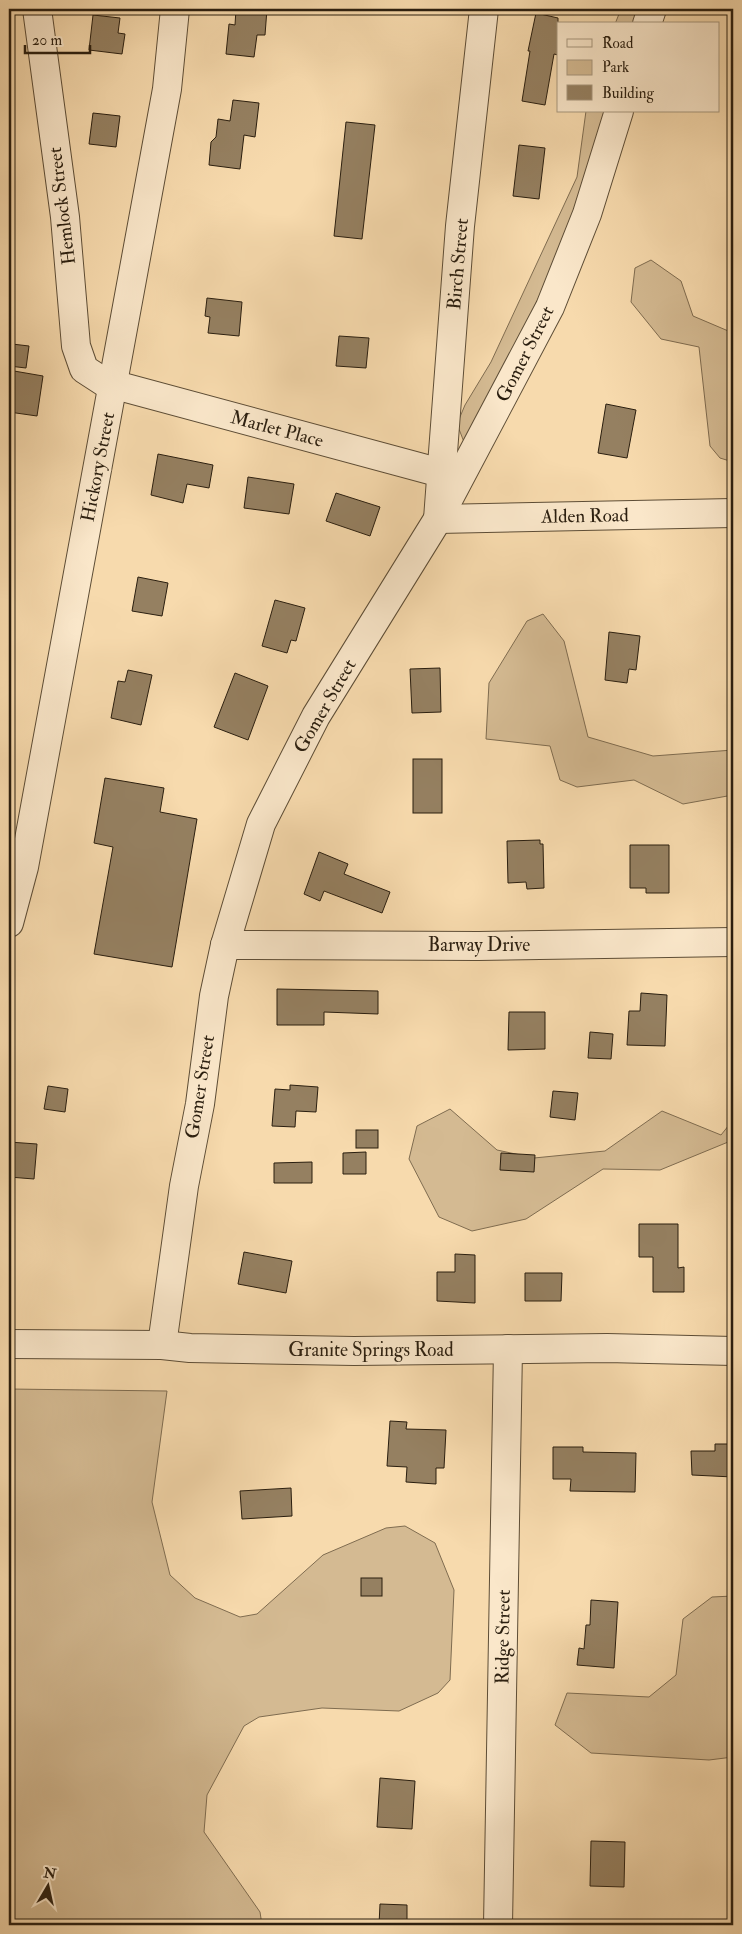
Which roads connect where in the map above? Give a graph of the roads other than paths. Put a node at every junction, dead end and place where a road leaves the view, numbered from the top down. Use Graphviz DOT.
graph roads {
  1 [pos="37,9"];
  2 [pos="175,9"];
  3 [pos="484,9"];
  4 [pos="652,9"];
  5 [pos="648,22"];
  6 [pos="619,112"];
  7 [pos="114,385"];
  8 [pos="441,473"];
  9 [pos="733,513"];
  10 [pos="438,519"];
  11 [pos="9,923"];
  12 [pos="733,942"];
  13 [pos="226,945"];
  14 [pos="9,1344"];
  15 [pos="162,1345"];
  16 [pos="508,1349"];
  17 [pos="733,1351"];
  18 [pos="498,1925"];
  1 -- 7 [label="street, Hemlock Street"];
  2 -- 7 [label="street, Hickory Street"];
  3 -- 8 [label="street, Birch Street"];
  4 -- 5 [label="street"];
  6 -- 10 [label="street, Gomer Street"];
  7 -- 8 [label="street, Marlet Place"];
  7 -- 11 [label="street, Hickory Street"];
  8 -- 10 [label="street, Birch Street"];
  9 -- 10 [label="street, Alden Road"];
  10 -- 13 [label="street, Gomer Street"];
  12 -- 13 [label="street, Barway Drive"];
  13 -- 15 [label="street, Gomer Street"];
  14 -- 15 [label="street, Granite Springs Road"];
  15 -- 16 [label="street, Granite Springs Road"];
  16 -- 17 [label="street, Granite Springs Road"];
  16 -- 18 [label="street, Ridge Street"];
}
